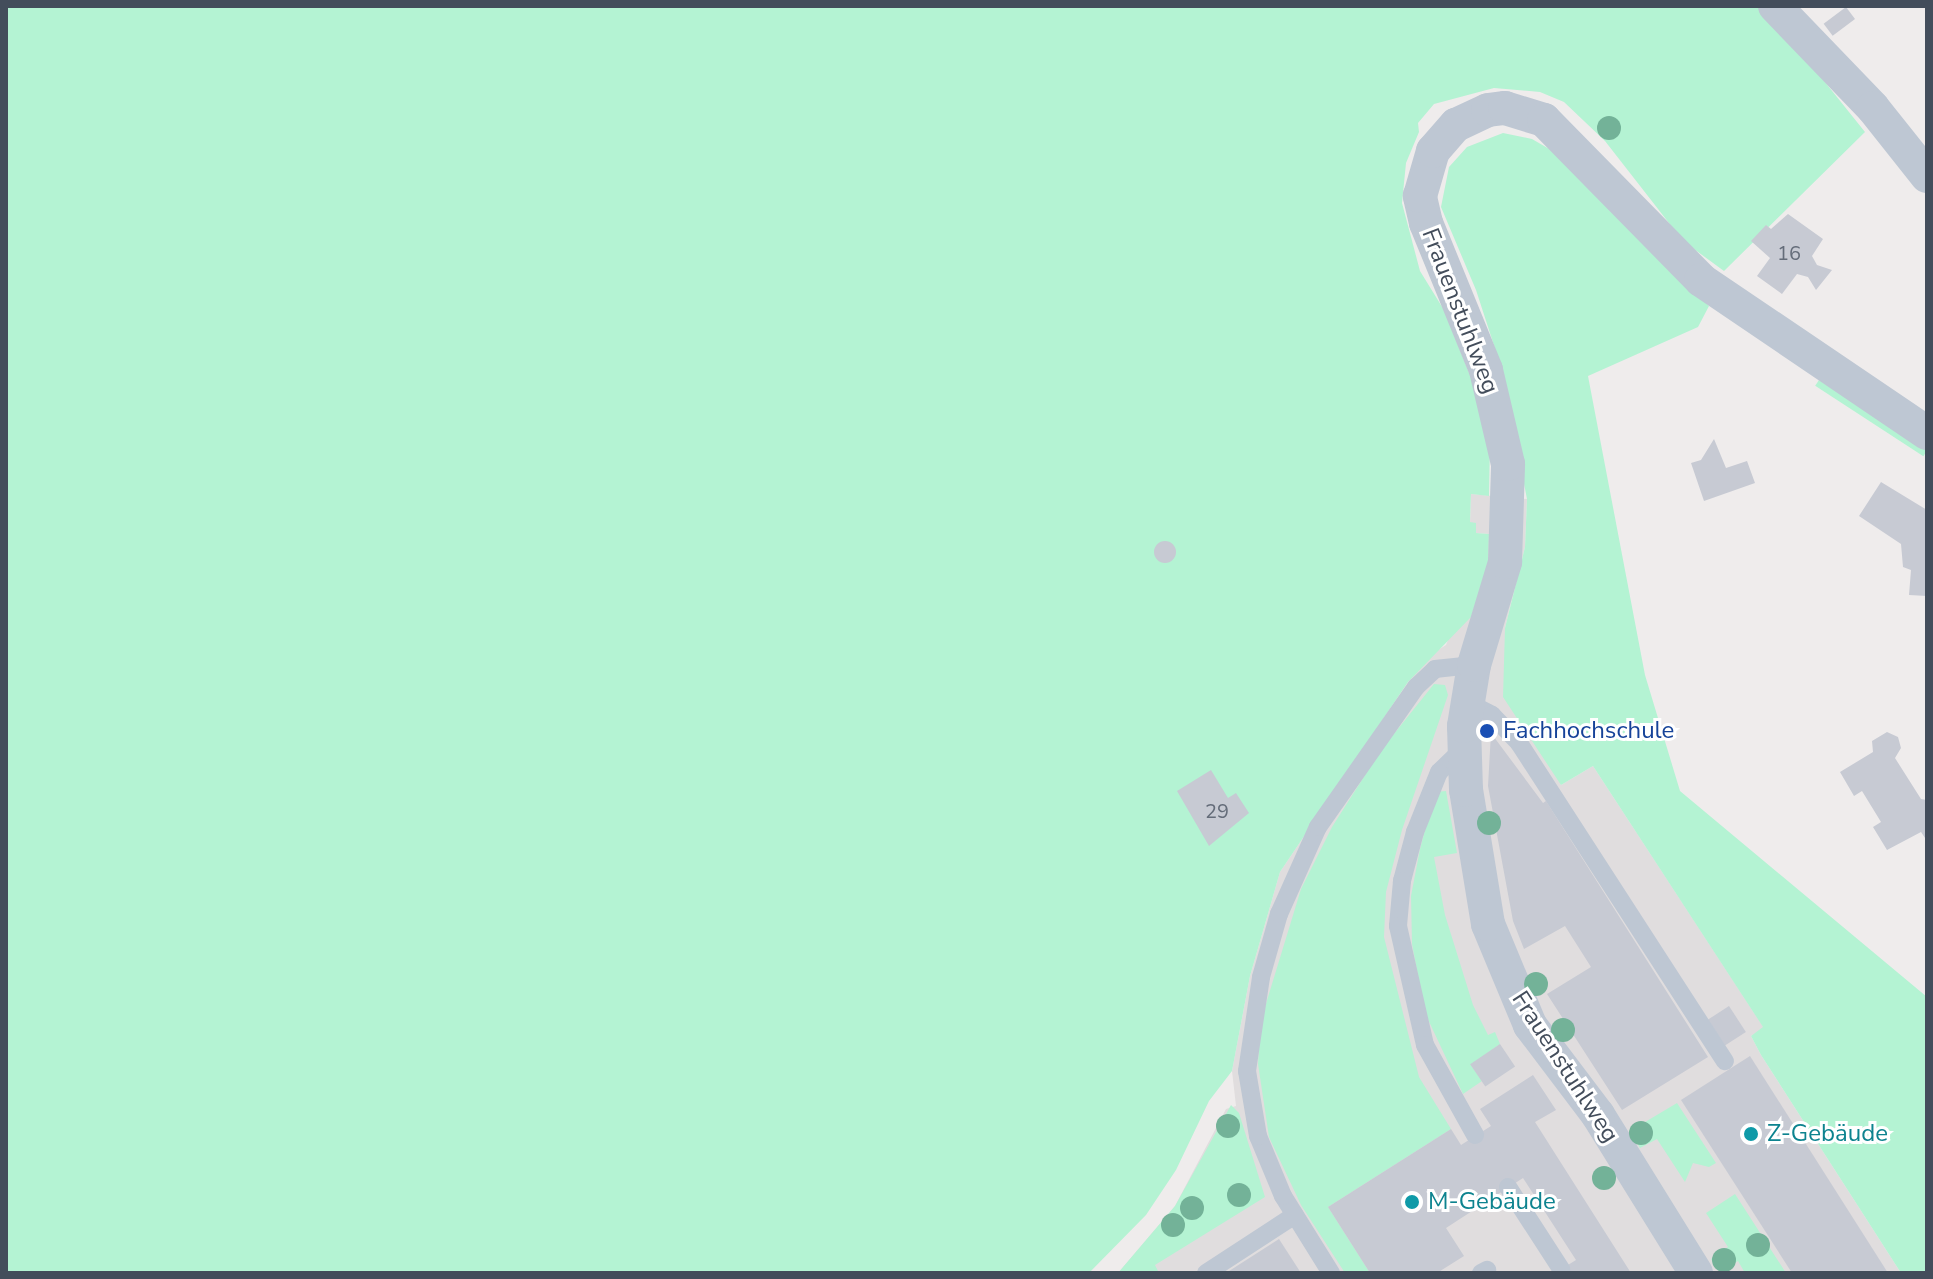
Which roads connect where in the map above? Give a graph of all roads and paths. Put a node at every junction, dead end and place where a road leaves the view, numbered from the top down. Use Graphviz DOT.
graph roads {
  1 [pos="1775,6"];
  2 [pos="1927,176"];
  3 [pos="1927,433"];
  4 [pos="1474,665"];
  5 [pos="1467,702"];
  6 [pos="1465,747"];
  7 [pos="1725,1061"];
  8 [pos="1475,1135"];
  9 [pos="1508,1187"];
  10 [pos="1295,1215"];
  11 [pos="1561,1269"];
  12 [pos="1206,1273"];
  13 [pos="1331,1273"];
  14 [pos="1696,1273"];
  1 -- 2 [label="street"];
  3 -- 4 [label="street, Frauenstuhlweg"];
  4 -- 5 [label="street, Frauenstuhlweg"];
  4 -- 10 [label="lane"];
  5 -- 6 [label="street, Frauenstuhlweg"];
  5 -- 7 [label="lane"];
  6 -- 8 [label="lane"];
  6 -- 14 [label="street, Frauenstuhlweg"];
  9 -- 11 [label="lane"];
  10 -- 12 [label="lane"];
  10 -- 13 [label="lane"];
}
